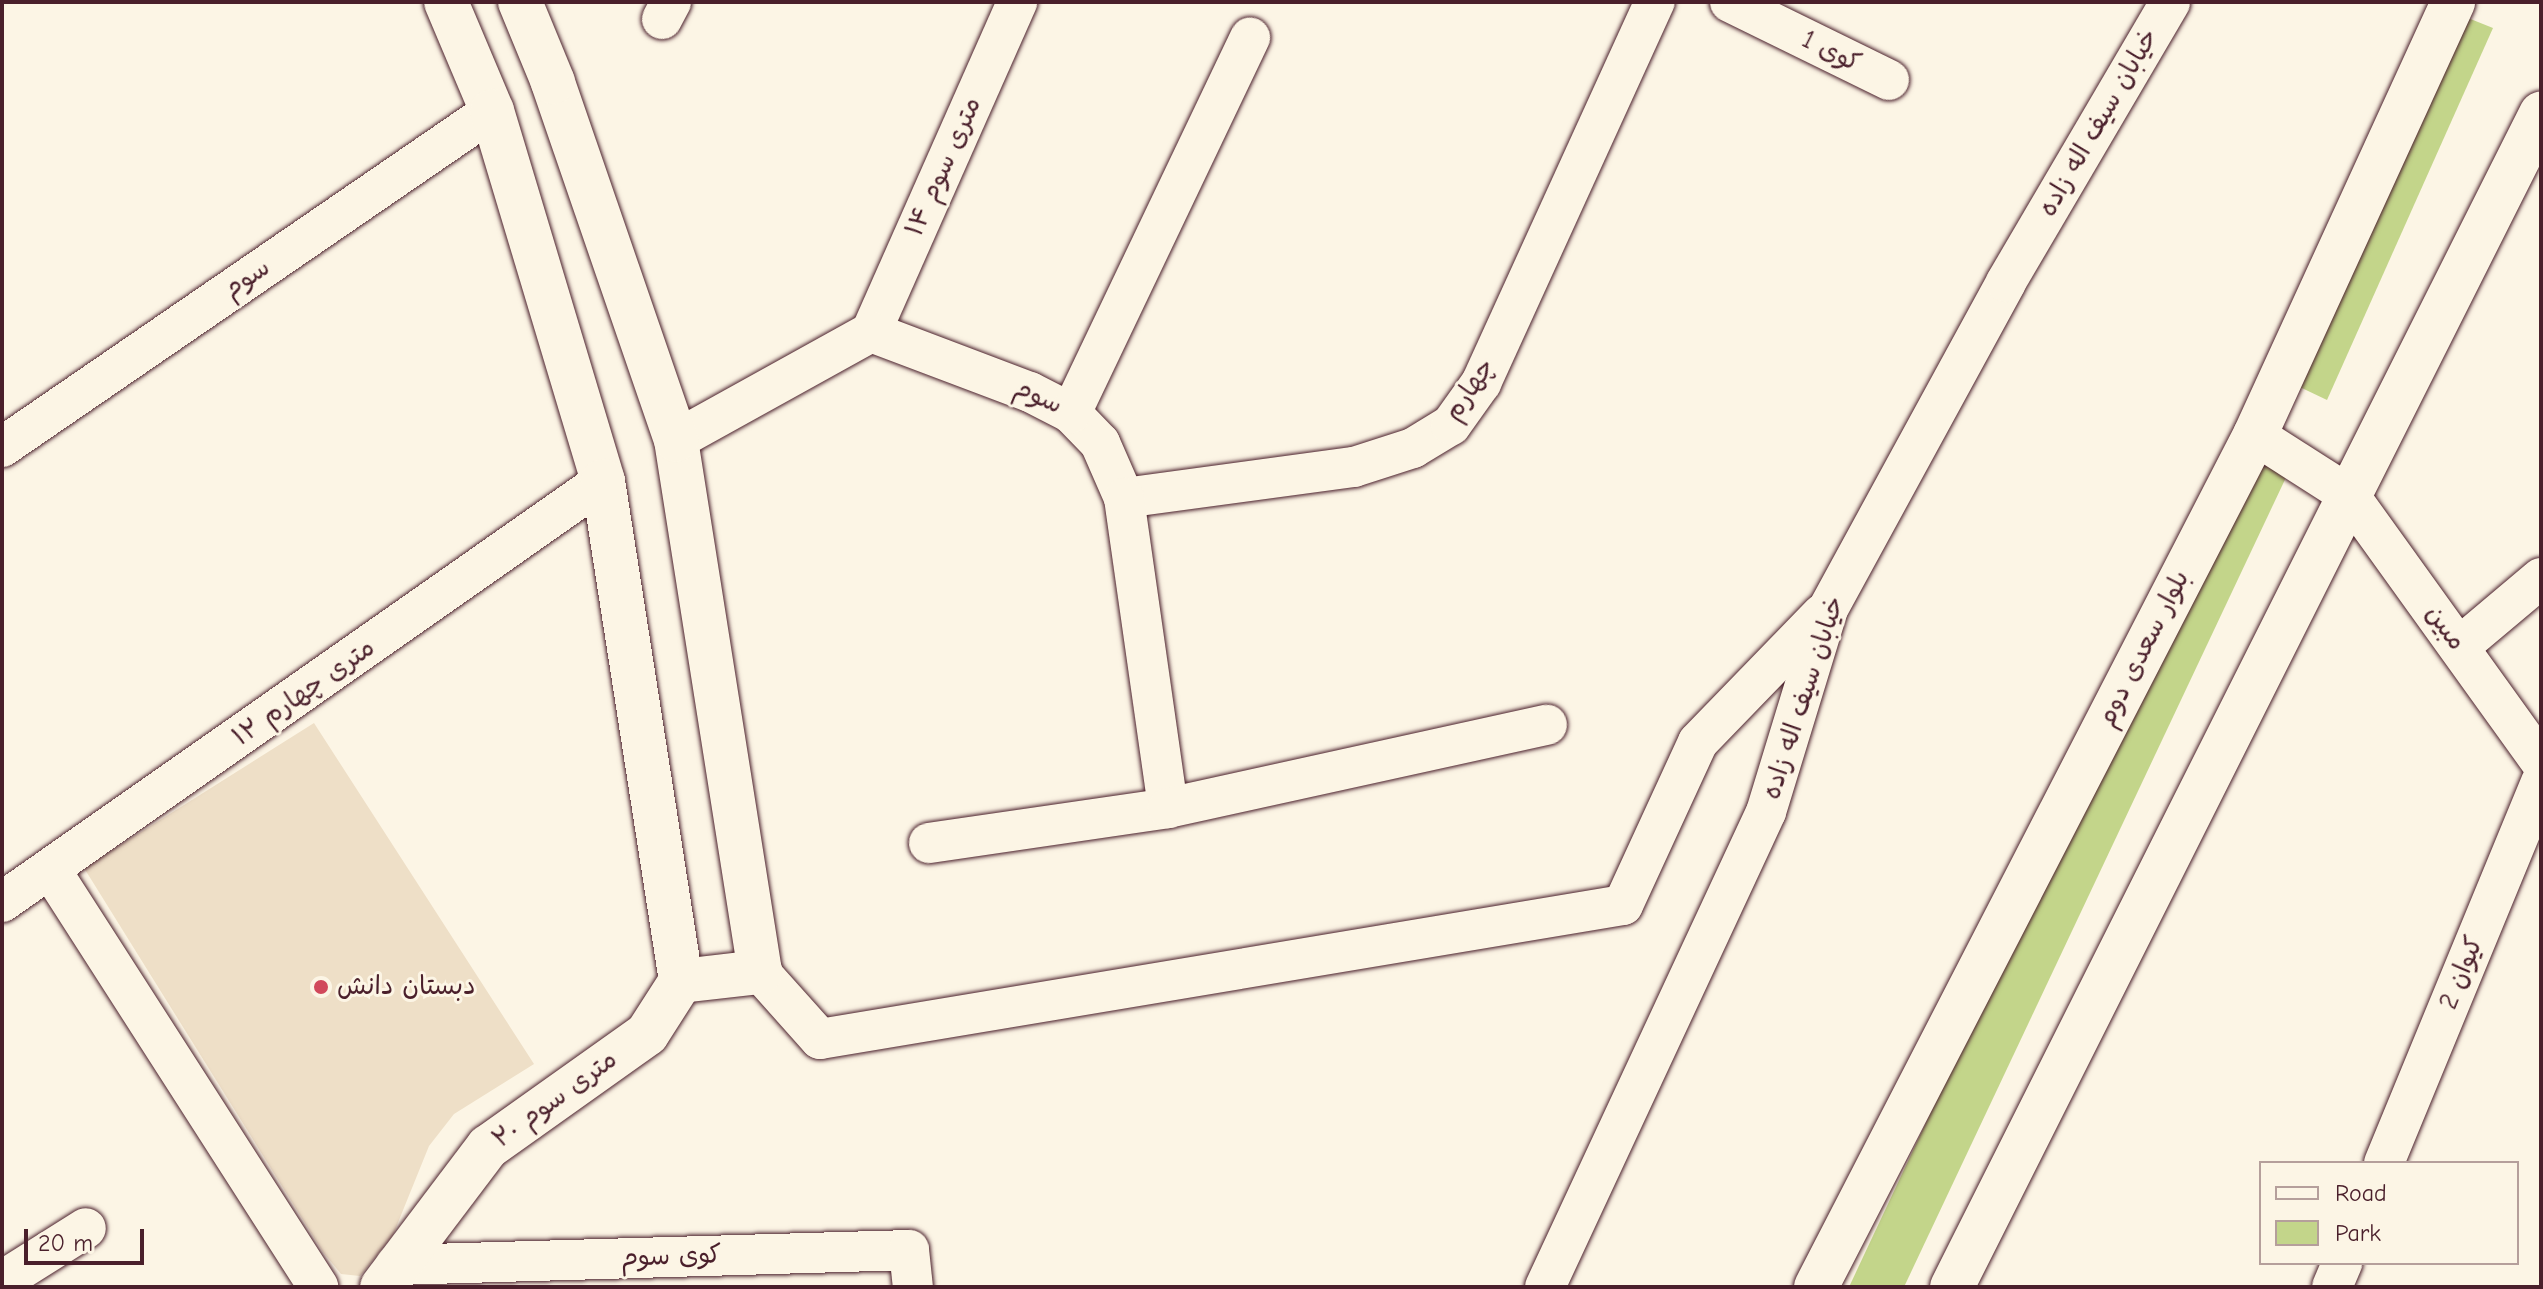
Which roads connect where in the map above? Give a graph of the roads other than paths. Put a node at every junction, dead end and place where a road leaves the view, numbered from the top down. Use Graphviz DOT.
graph roads {
  1 [pos="446,2"];
  2 [pos="520,2"];
  3 [pos="1017,2"];
  4 [pos="1655,2"];
  5 [pos="1730,2"];
  6 [pos="2170,2"];
  7 [pos="2453,2"];
  8 [pos="1250,38"];
  9 [pos="1889,80"];
  10 [pos="492,111"];
  11 [pos="2541,114"];
  12 [pos="871,332"];
  13 [pos="1071,413"];
  14 [pos="2255,435"];
  15 [pos="676,440"];
  16 [pos="2,447"];
  17 [pos="603,481"];
  18 [pos="2349,495"];
  19 [pos="1124,498"];
  20 [pos="2541,578"];
  21 [pos="1828,609"];
  22 [pos="2459,647"];
  23 [pos="1547,725"];
  24 [pos="2541,762"];
  25 [pos="2541,782"];
  26 [pos="1168,808"];
  27 [pos="929,843"];
  28 [pos="52,872"];
  29 [pos="2,902"];
  30 [pos="760,972"];
  31 [pos="681,981"];
  32 [pos="2385,1161"];
  33 [pos="86,1228"];
  34 [pos="2341,1265"];
  35 [pos="389,1276"];
  36 [pos="2,1281"];
  37 [pos="318,1287"];
  38 [pos="913,1287"];
  39 [pos="1545,1287"];
  40 [pos="1816,1287"];
  41 [pos="1952,1287"];
  42 [pos="2332,1287"];
  1 -- 10 [label="main road"];
  2 -- 15 [label="main road"];
  3 -- 12 [label="street, ۱۴ متری سوم"];
  4 -- 19 [label="street, چهارم"];
  5 -- 9 [label="street, کوی 1"];
  6 -- 21 [label="street, خیابان سیف اله زاده"];
  7 -- 14 [label="main road, بلوار سعدی دوم"];
  8 -- 13 [label="street, سوم"];
  10 -- 16 [label="street, سوم"];
  10 -- 17 [label="main road"];
  11 -- 18 [label="main road"];
  12 -- 13 [label="street, سوم"];
  12 -- 15 [label="street"];
  13 -- 19 [label="street"];
  14 -- 18 [label="street"];
  14 -- 40 [label="main road, بلوار سعدی دوم"];
  15 -- 30 [label="main road"];
  17 -- 28 [label="street, ۱۲ متری چهارم"];
  17 -- 31 [label="main road"];
  18 -- 22 [label="street, مبین"];
  18 -- 41 [label="main road"];
  19 -- 26 [label="street"];
  20 -- 22 [label="street"];
  21 -- 30 [label="street"];
  21 -- 39 [label="street, خیابان سیف اله زاده"];
  22 -- 24 [label="street, مبین"];
  23 -- 26 [label="street"];
  25 -- 32 [label="street, کیوان 2"];
  26 -- 27 [label="street"];
  28 -- 29 [label="street, ۱۲ متری چهارم"];
  28 -- 37 [label="street"];
  30 -- 31 [label="main road"];
  31 -- 35 [label="main road, ۲۰ متری سوم"];
  33 -- 36 [label="street"];
  34 -- 42 [label="street"];
  35 -- 38 [label="street, کوی سوم"];
}
